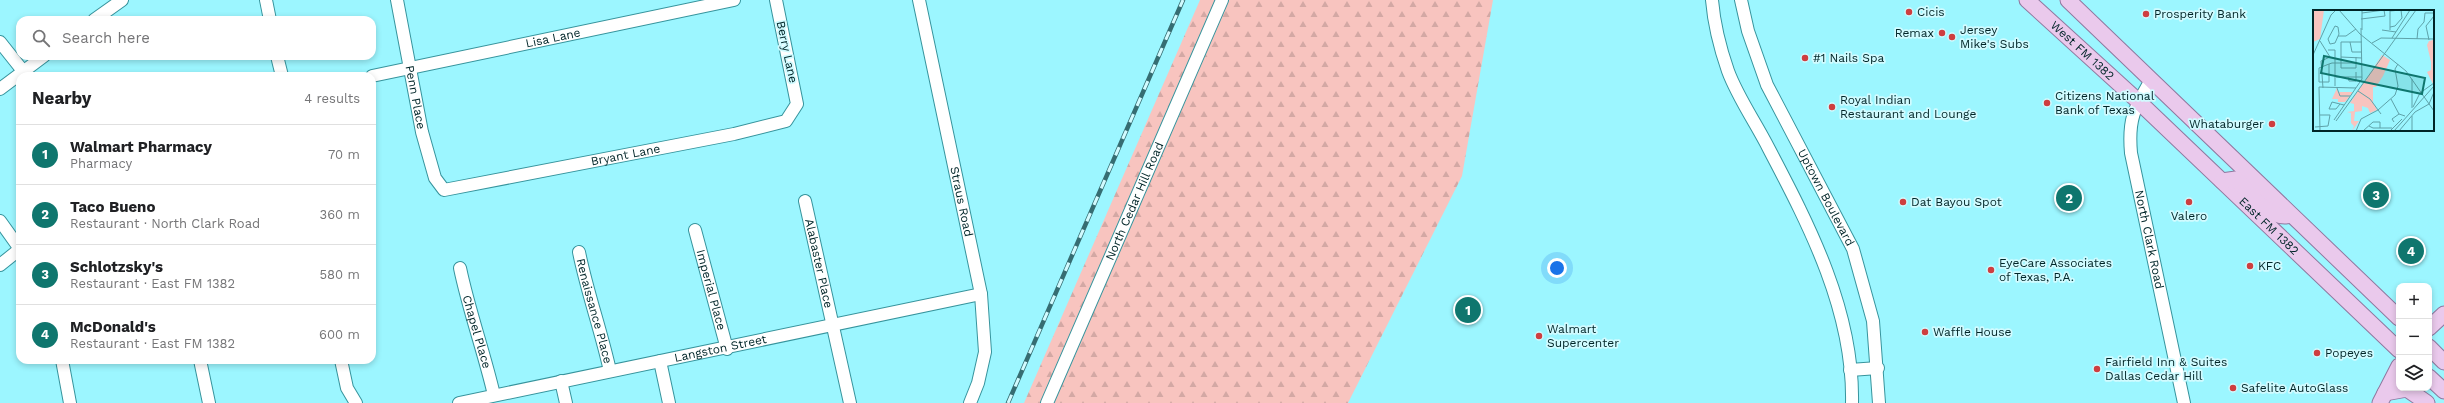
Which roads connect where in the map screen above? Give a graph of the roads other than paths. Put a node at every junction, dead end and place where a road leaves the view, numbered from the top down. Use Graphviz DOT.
graph roads {
  1 [pos="122,0"];
  2 [pos="266,0"];
  3 [pos="397,0"];
  4 [pos="734,0"];
  5 [pos="776,0"];
  6 [pos="919,0"];
  7 [pos="1222,0"];
  8 [pos="1712,0"];
  9 [pos="1741,0"];
  10 [pos="2028,0"];
  11 [pos="2068,0"];
  12 [pos="100,16"];
  13 [pos="269,16"];
  14 [pos="0,42"];
  15 [pos="38,60"];
  16 [pos="279,60"];
  17 [pos="409,68"];
  18 [pos="23,71"];
  19 [pos="281,72"];
  20 [pos="376,75"];
  21 [pos="16,76"];
  22 [pos="2151,80"];
  23 [pos="0,89"];
  24 [pos="2138,101"];
  25 [pos="797,104"];
  26 [pos="2222,181"];
  27 [pos="444,190"];
  28 [pos="805,201"];
  29 [pos="2291,215"];
  30 [pos="0,221"];
  31 [pos="695,230"];
  32 [pos="2276,232"];
  33 [pos="2312,236"];
  34 [pos="16,243"];
  35 [pos="16,252"];
  36 [pos="579,252"];
  37 [pos="0,265"];
  38 [pos="460,268"];
  39 [pos="981,294"];
  40 [pos="2444,314"];
  41 [pos="2396,315"];
  42 [pos="2432,325"];
  43 [pos="832,326"];
  44 [pos="2396,347"];
  45 [pos="727,349"];
  46 [pos="2432,350"];
  47 [pos="660,361"];
  48 [pos="2444,362"];
  49 [pos="63,364"];
  50 [pos="201,364"];
  51 [pos="343,364"];
  52 [pos="1878,368"];
  53 [pos="1850,370"];
  54 [pos="610,371"];
  55 [pos="2396,372"];
  56 [pos="561,381"];
  57 [pos="2432,381"];
  58 [pos="2444,391"];
  59 [pos="494,395"];
  60 [pos="2383,398"];
  61 [pos="473,402"];
  62 [pos="70,403"];
  63 [pos="209,403"];
  64 [pos="356,403"];
  65 [pos="459,403"];
  66 [pos="566,403"];
  67 [pos="669,403"];
  68 [pos="850,403"];
  69 [pos="970,403"];
  70 [pos="1047,403"];
  71 [pos="1852,403"];
  72 [pos="1879,403"];
  73 [pos="2184,403"];
  74 [pos="2427,403"];
  1 -- 12 [label="street"];
  2 -- 13 [label="street"];
  3 -- 17 [label="street, Penn Place"];
  4 -- 17 [label="street, Lisa Lane"];
  5 -- 25 [label="street, Berry Lane"];
  6 -- 39 [label="street, Straus Road"];
  7 -- 70 [label="street, North Cedar Hill Road"];
  8 -- 53 [label="street"];
  9 -- 52 [label="street, Uptown Boulevard"];
  10 -- 24 [label="main road, West FM 1382"];
  11 -- 22 [label="main road, West FM 1382"];
  14 -- 18 [label="street"];
  15 -- 18 [label="street"];
  16 -- 19 [label="street"];
  17 -- 20 [label="street, Lisa Lane"];
  17 -- 27 [label="street, Penn Place"];
  21 -- 23 [label="street"];
  22 -- 24 [label="street, North Clark Road"];
  22 -- 29 [label="main road, East FM 1382"];
  24 -- 26 [label="main road, East FM 1382"];
  24 -- 73 [label="street, North Clark Road"];
  25 -- 27 [label="street, Bryant Lane"];
  26 -- 29 [label="main road"];
  26 -- 32 [label="main road, East FM 1382"];
  28 -- 43 [label="street, Alabaster Place"];
  29 -- 33 [label="main road, East FM 1382"];
  30 -- 34 [label="street"];
  31 -- 45 [label="street, Imperial Place"];
  32 -- 33 [label="main road"];
  32 -- 44 [label="main road, East FM 1382"];
  33 -- 41 [label="main road, East FM 1382"];
  35 -- 37 [label="street"];
  36 -- 54 [label="street, Renaissance Place"];
  38 -- 59 [label="street, Chapel Place"];
  39 -- 43 [label="street, Langston Street"];
  39 -- 69 [label="street, Straus Road"];
  40 -- 42 [label="main road"];
  43 -- 45 [label="street, Langston Street"];
  43 -- 68 [label="street, Alabaster Place"];
  45 -- 47 [label="street, Langston Street"];
  46 -- 48 [label="main road"];
  47 -- 54 [label="street, Langston Street"];
  47 -- 67 [label="street"];
  49 -- 62 [label="street"];
  50 -- 63 [label="street"];
  51 -- 64 [label="street"];
  52 -- 53 [label="street"];
  52 -- 72 [label="street, Uptown Boulevard"];
  53 -- 71 [label="street"];
  54 -- 56 [label="street, Langston Street"];
  55 -- 60 [label="main road"];
  56 -- 59 [label="street, Langston Street"];
  56 -- 66 [label="street"];
  57 -- 58 [label="main road"];
  59 -- 61 [label="street, Langston Street"];
  60 -- 74 [label="main road"];
  61 -- 65 [label="street, Langston Street"];
}
